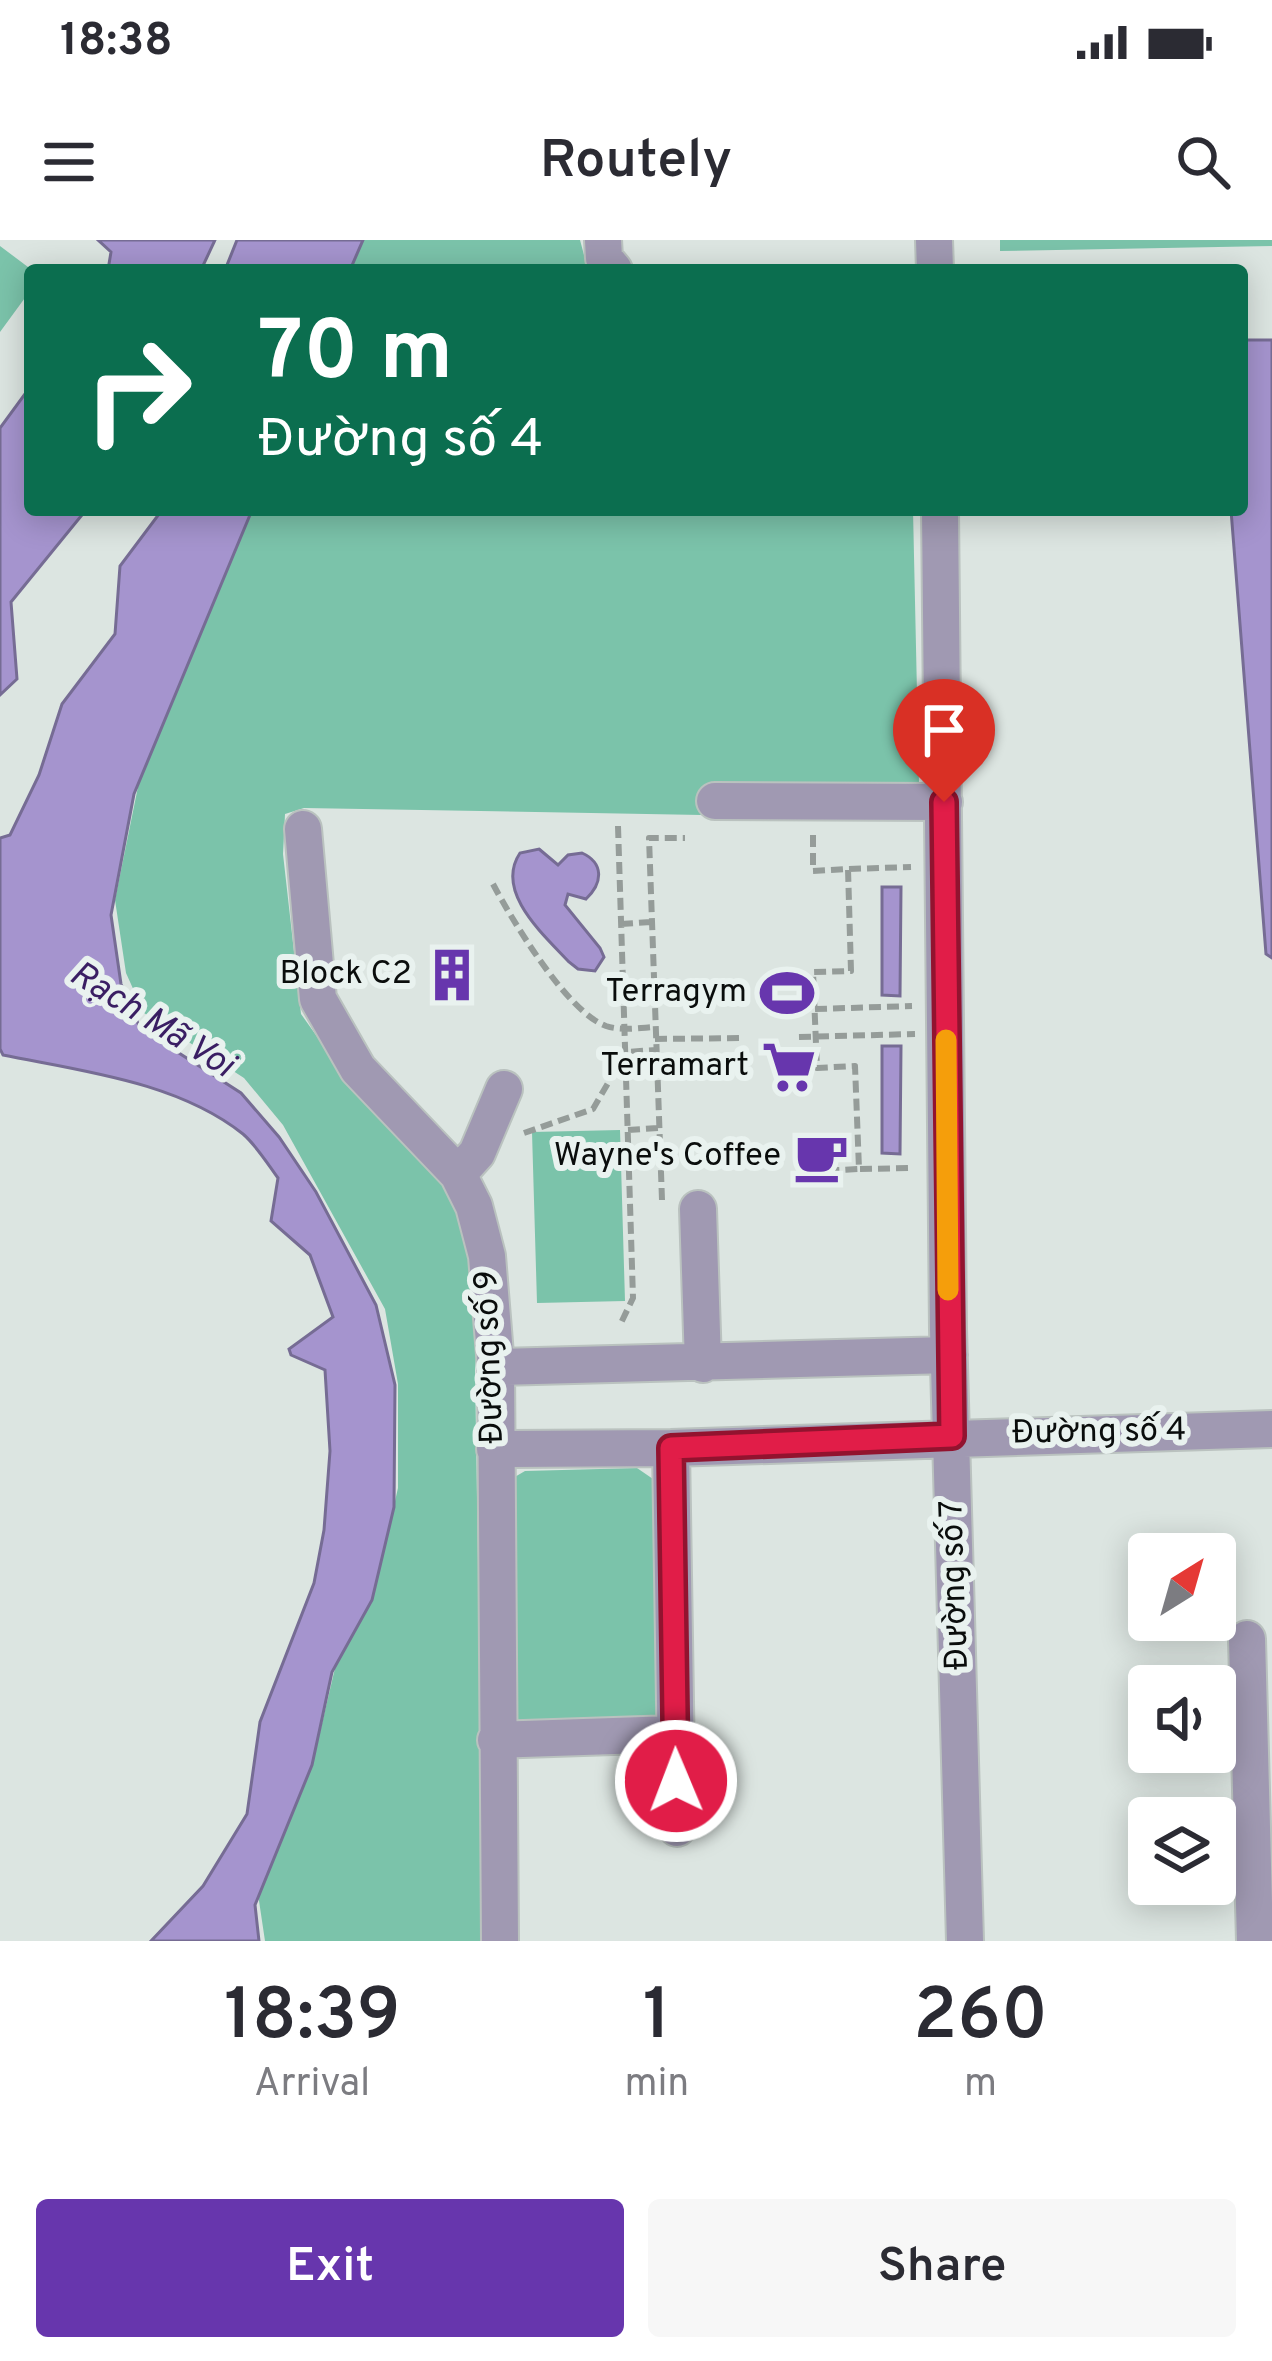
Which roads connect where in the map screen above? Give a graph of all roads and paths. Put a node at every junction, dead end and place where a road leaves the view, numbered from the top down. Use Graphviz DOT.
graph roads {
  1 [pos="940,516"];
  2 [pos="715,802"];
  3 [pos="944,802"];
  4 [pos="812,819"];
  5 [pos="618,826"];
  6 [pos="303,829"];
  7 [pos="685,838"];
  8 [pos="911,867"];
  9 [pos="848,869"];
  10 [pos="493,884"];
  11 [pos="651,922"];
  12 [pos="621,924"];
  13 [pos="814,1009"];
  14 [pos="946,1020"];
  15 [pos="655,1027"];
  16 [pos="626,1028"];
  17 [pos="799,1037"];
  18 [pos="817,1037"];
  19 [pos="744,1038"];
  20 [pos="655,1039"];
  21 [pos="656,1050"];
  22 [pos="626,1052"];
  23 [pos="504,1089"];
  24 [pos="659,1128"];
  25 [pos="628,1130"];
  26 [pos="519,1137"];
  27 [pos="910,1168"];
  28 [pos="859,1169"];
  29 [pos="823,1171"];
  30 [pos="458,1174"];
  31 [pos="662,1199"];
  32 [pos="698,1209"];
  33 [pos="620,1325"];
  34 [pos="949,1355"];
  35 [pos="703,1364"];
  36 [pos="496,1367"];
  37 [pos="1272,1429"];
  38 [pos="952,1436"];
  39 [pos="671,1448"];
  40 [pos="495,1449"];
  41 [pos="1246,1639"];
  42 [pos="1260,1719"];
  43 [pos="674,1734"];
  44 [pos="496,1740"];
  45 [pos="677,1828"];
  46 [pos="500,1941"];
  47 [pos="965,1941"];
  48 [pos="1255,1941"];
  1 -- 3 [label="street, Đường số 7"];
  2 -- 3 [label="street"];
  3 -- 14 [label="street, Đường số 7"];
  4 -- 9 [label="path"];
  5 -- 12 [label="path"];
  6 -- 30 [label="street, Đường số 9"];
  7 -- 11 [label="path"];
  8 -- 9 [label="path"];
  9 -- 13 [label="path"];
  10 -- 16 [label="path"];
  11 -- 12 [label="path"];
  11 -- 15 [label="path"];
  12 -- 16 [label="path"];
  13 -- 14 [label="path"];
  13 -- 18 [label="path"];
  14 -- 18 [label="path"];
  14 -- 34 [label="street, Đường số 7"];
  15 -- 16 [label="path"];
  15 -- 20 [label="path"];
  16 -- 22 [label="path"];
  17 -- 18 [label="path"];
  18 -- 28 [label="path"];
  19 -- 20 [label="path"];
  20 -- 21 [label="path"];
  21 -- 22 [label="path"];
  21 -- 24 [label="path"];
  22 -- 25 [label="path"];
  22 -- 26 [label="path"];
  23 -- 30 [label="street"];
  24 -- 25 [label="path"];
  24 -- 31 [label="path"];
  25 -- 33 [label="path"];
  27 -- 28 [label="path"];
  28 -- 29 [label="path"];
  30 -- 36 [label="street, Đường số 9"];
  32 -- 35 [label="street"];
  34 -- 35 [label="street"];
  34 -- 38 [label="street, Đường số 7"];
  35 -- 36 [label="street"];
  36 -- 40 [label="street, Đường số 9"];
  37 -- 38 [label="street, Đường số 4"];
  38 -- 39 [label="street, Đường số 4"];
  38 -- 47 [label="street, Đường số 7"];
  39 -- 40 [label="street, Đường số 4"];
  39 -- 43 [label="street"];
  40 -- 44 [label="street, Đường số 9"];
  41 -- 42 [label="street"];
  42 -- 48 [label="street"];
  43 -- 44 [label="street"];
  43 -- 45 [label="street"];
  44 -- 46 [label="street, Đường số 9"];
}
